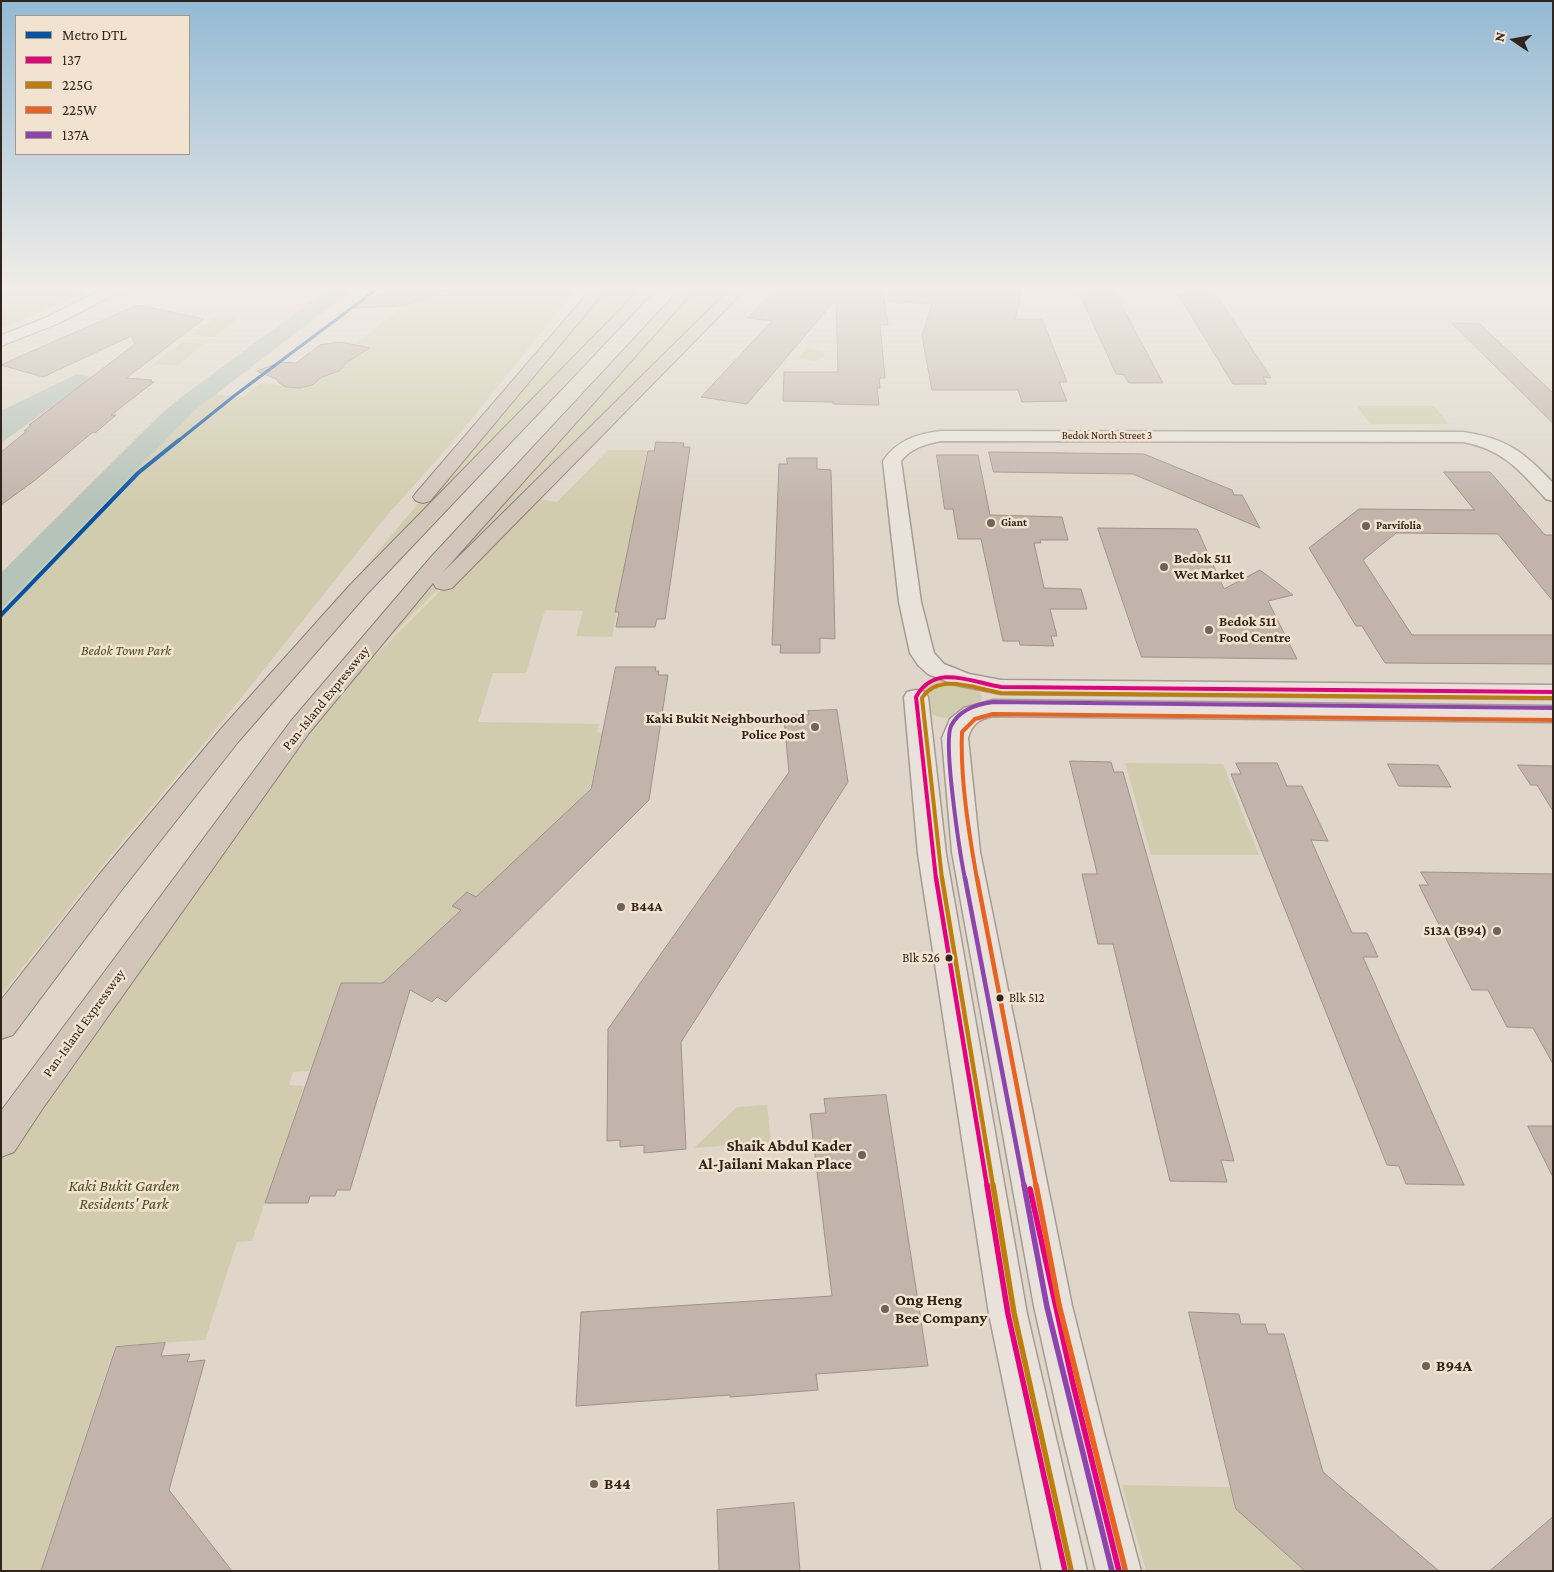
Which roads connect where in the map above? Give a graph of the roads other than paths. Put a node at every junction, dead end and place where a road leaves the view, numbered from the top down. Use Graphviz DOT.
graph roads {
  1 [pos="541,359"];
  2 [pos="581,359"];
  3 [pos="624,359"];
  4 [pos="668,359"];
  5 [pos="1553,495"];
  6 [pos="358,590"];
  7 [pos="962,680"];
  8 [pos="1553,692"];
  9 [pos="916,696"];
  10 [pos="974,712"];
  11 [pos="1553,714"];
  12 [pos="300,727"];
  13 [pos="1,1025"];
  14 [pos="1,1142"];
  15 [pos="1065,1571"];
  16 [pos="1119,1571"];
  1 -- 6 [label="highway"];
  2 -- 6 [label="highway"];
  3 -- 12 [label="highway, Pan-Island Expressway"];
  4 -- 12 [label="highway"];
  5 -- 7 [label="street, Bedok North Street 3"];
  6 -- 13 [label="highway"];
  7 -- 8 [label="street"];
  7 -- 9 [label="street"];
  7 -- 10 [label="street"];
  9 -- 10 [label="street"];
  9 -- 15 [label="street"];
  10 -- 11 [label="street"];
  10 -- 16 [label="street"];
  12 -- 14 [label="highway, Pan-Island Expressway"];
}
